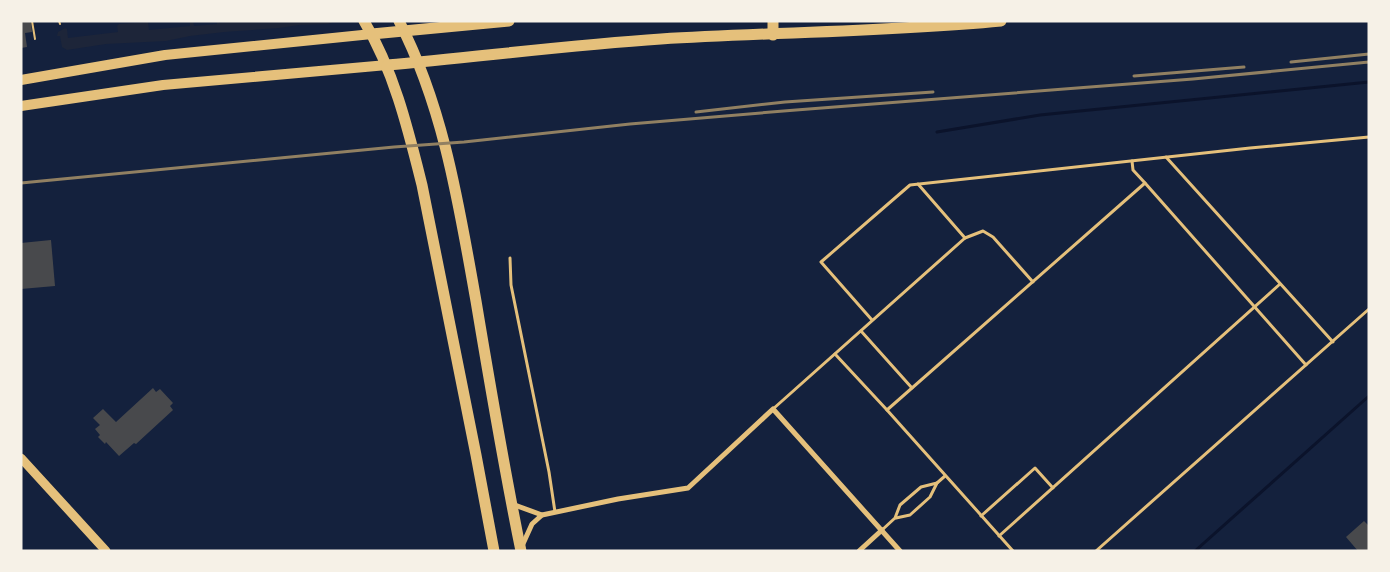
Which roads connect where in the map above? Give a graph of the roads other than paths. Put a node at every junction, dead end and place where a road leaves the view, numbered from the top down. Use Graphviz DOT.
graph roads {
  1 [pos="364,21"];
  2 [pos="509,21"];
  3 [pos="773,21"];
  4 [pos="1001,21"];
  5 [pos="963,23"];
  6 [pos="402,26"];
  7 [pos="372,34"];
  8 [pos="773,35"];
  9 [pos="417,62"];
  10 [pos="386,65"];
  11 [pos="21,80"];
  12 [pos="21,106"];
  13 [pos="1369,137"];
  14 [pos="1166,157"];
  15 [pos="1132,161"];
  16 [pos="1145,183"];
  17 [pos="918,184"];
  18 [pos="965,238"];
  19 [pos="510,258"];
  20 [pos="1033,282"];
  21 [pos="1280,284"];
  22 [pos="1254,307"];
  23 [pos="1369,309"];
  24 [pos="872,320"];
  25 [pos="861,331"];
  26 [pos="1333,342"];
  27 [pos="835,354"];
  28 [pos="1306,365"];
  29 [pos="912,388"];
  30 [pos="773,409"];
  31 [pos="887,410"];
  32 [pos="21,458"];
  33 [pos="945,476"];
  34 [pos="937,483"];
  35 [pos="1053,488"];
  36 [pos="511,504"];
  37 [pos="555,512"];
  38 [pos="542,516"];
  39 [pos="981,516"];
  40 [pos="895,518"];
  41 [pos="882,530"];
  42 [pos="1000,536"];
  43 [pos="521,550"];
  44 [pos="106,551"];
  45 [pos="494,551"];
  46 [pos="859,551"];
  47 [pos="900,551"];
  48 [pos="1013,551"];
  49 [pos="1096,551"];
  1 -- 7 [label="main road"];
  2 -- 6 [label="main road"];
  3 -- 8 [label="main road"];
  4 -- 5 [label="main road"];
  5 -- 8 [label="main road"];
  6 -- 7 [label="main road"];
  6 -- 9 [label="main road"];
  7 -- 10 [label="main road"];
  7 -- 11 [label="main road"];
  8 -- 9 [label="main road"];
  9 -- 10 [label="main road"];
  9 -- 36 [label="main road"];
  10 -- 12 [label="main road"];
  10 -- 45 [label="main road"];
  13 -- 14 [label="lane"];
  14 -- 15 [label="lane"];
  14 -- 21 [label="lane"];
  15 -- 16 [label="lane"];
  15 -- 17 [label="lane"];
  16 -- 20 [label="lane"];
  16 -- 22 [label="lane"];
  17 -- 18 [label="lane"];
  17 -- 24 [label="lane"];
  18 -- 20 [label="lane"];
  18 -- 24 [label="lane"];
  19 -- 37 [label="lane"];
  20 -- 29 [label="lane"];
  21 -- 22 [label="lane"];
  21 -- 26 [label="lane"];
  22 -- 28 [label="lane"];
  22 -- 35 [label="lane"];
  23 -- 26 [label="lane"];
  24 -- 25 [label="lane"];
  25 -- 27 [label="lane"];
  25 -- 29 [label="lane"];
  26 -- 28 [label="lane"];
  27 -- 30 [label="lane"];
  27 -- 31 [label="lane"];
  28 -- 49 [label="lane"];
  29 -- 31 [label="lane"];
  30 -- 37 [label="street"];
  30 -- 41 [label="street"];
  31 -- 33 [label="lane"];
  32 -- 44 [label="street"];
  33 -- 34 [label="lane"];
  33 -- 39 [label="lane"];
  34 -- 40 [label="lane"];
  34 -- 40 [label="lane"];
  35 -- 39 [label="lane"];
  35 -- 42 [label="lane"];
  36 -- 38 [label="street"];
  36 -- 43 [label="main road"];
  37 -- 38 [label="street"];
  38 -- 43 [label="street"];
  39 -- 42 [label="lane"];
  40 -- 41 [label="lane"];
  41 -- 46 [label="street"];
  41 -- 47 [label="street"];
  42 -- 48 [label="lane"];
}
